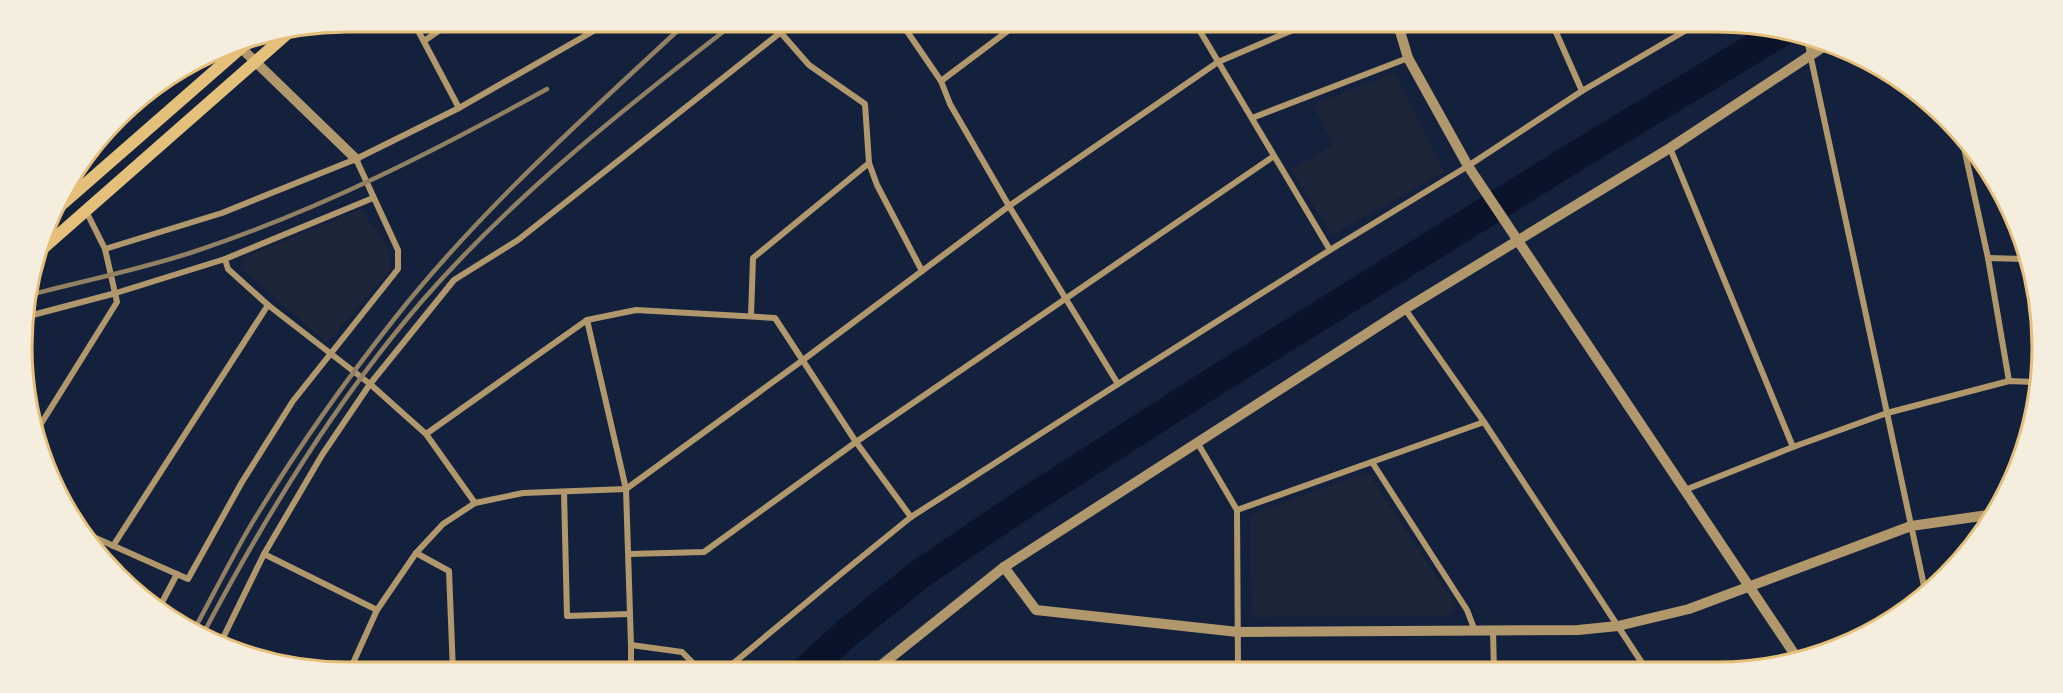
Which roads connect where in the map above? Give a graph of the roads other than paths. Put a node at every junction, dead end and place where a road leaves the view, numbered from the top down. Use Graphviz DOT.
graph roads {
  1 [pos="419,32"];
  2 [pos="437,32"];
  3 [pos="592,32"];
  4 [pos="908,32"];
  5 [pos="1006,32"];
  6 [pos="1200,32"];
  7 [pos="1288,32"];
  8 [pos="1400,32"];
  9 [pos="1556,32"];
  10 [pos="1683,32"];
  11 [pos="781,33"];
  12 [pos="282,39"];
  13 [pos="424,41"];
  14 [pos="1808,45"];
  15 [pos="245,48"];
  16 [pos="1820,49"];
  17 [pos="232,53"];
  18 [pos="1810,55"];
  19 [pos="1408,58"];
  20 [pos="255,62"];
  21 [pos="1218,62"];
  22 [pos="941,81"];
  23 [pos="1582,91"];
  24 [pos="459,108"];
  25 [pos="1252,118"];
  26 [pos="1670,148"];
  27 [pos="1965,154"];
  28 [pos="1274,156"];
  29 [pos="356,159"];
  30 [pos="870,163"];
  31 [pos="1468,167"];
  32 [pos="69,198"];
  33 [pos="373,198"];
  34 [pos="1009,206"];
  35 [pos="86,211"];
  36 [pos="1517,239"];
  37 [pos="49,244"];
  38 [pos="105,249"];
  39 [pos="1330,250"];
  40 [pos="1988,258"];
  41 [pos="225,259"];
  42 [pos="2019,259"];
  43 [pos="922,271"];
  44 [pos="116,293"];
  45 [pos="1064,298"];
  46 [pos="268,305"];
  47 [pos="1405,309"];
  48 [pos="33,314"];
  49 [pos="751,316"];
  50 [pos="586,320"];
  51 [pos="330,353"];
  52 [pos="803,360"];
  53 [pos="2010,381"];
  54 [pos="2030,382"];
  55 [pos="369,384"];
  56 [pos="1118,384"];
  57 [pos="1887,413"];
  58 [pos="1484,422"];
  59 [pos="41,424"];
  60 [pos="426,434"];
  61 [pos="856,442"];
  62 [pos="1197,442"];
  63 [pos="1793,447"];
  64 [pos="1372,462"];
  65 [pos="626,489"];
  66 [pos="1685,490"];
  67 [pos="564,492"];
  68 [pos="475,503"];
  69 [pos="1238,510"];
  70 [pos="1982,516"];
  71 [pos="911,518"];
  72 [pos="1911,526"];
  73 [pos="98,539"];
  74 [pos="113,546"];
  75 [pos="416,553"];
  76 [pos="264,554"];
  77 [pos="629,554"];
  78 [pos="1004,567"];
  79 [pos="177,574"];
  80 [pos="1923,583"];
  81 [pos="1749,585"];
  82 [pos="162,602"];
  83 [pos="377,610"];
  84 [pos="630,614"];
  85 [pos="1618,626"];
  86 [pos="1474,631"];
  87 [pos="1493,631"];
  88 [pos="1238,632"];
  89 [pos="224,637"];
  90 [pos="631,645"];
  91 [pos="1793,652"];
  92 [pos="354,662"];
  93 [pos="453,662"];
  94 [pos="631,662"];
  95 [pos="692,662"];
  96 [pos="735,662"];
  97 [pos="885,662"];
  98 [pos="1238,662"];
  99 [pos="1494,662"];
  100 [pos="1641,662"];
  1 -- 13 [label="street"];
  2 -- 13 [label="street"];
  3 -- 24 [label="street"];
  4 -- 22 [label="street"];
  5 -- 22 [label="street"];
  6 -- 21 [label="street"];
  7 -- 21 [label="street"];
  8 -- 19 [label="street"];
  9 -- 23 [label="street"];
  10 -- 23 [label="street"];
  11 -- 30 [label="street"];
  11 -- 55 [label="street"];
  12 -- 20 [label="main road"];
  13 -- 24 [label="street"];
  14 -- 18 [label="street"];
  15 -- 20 [label="street"];
  16 -- 18 [label="street"];
  17 -- 32 [label="main road"];
  18 -- 26 [label="street"];
  18 -- 57 [label="street"];
  19 -- 25 [label="street"];
  19 -- 31 [label="street"];
  20 -- 29 [label="street"];
  20 -- 35 [label="main road"];
  21 -- 25 [label="street"];
  21 -- 34 [label="street"];
  22 -- 34 [label="street"];
  23 -- 31 [label="street"];
  24 -- 29 [label="street"];
  25 -- 28 [label="street"];
  26 -- 36 [label="street"];
  26 -- 63 [label="street"];
  27 -- 40 [label="street"];
  28 -- 39 [label="street"];
  28 -- 45 [label="street"];
  29 -- 33 [label="street"];
  29 -- 38 [label="street"];
  30 -- 43 [label="street"];
  30 -- 49 [label="street"];
  31 -- 36 [label="street"];
  31 -- 39 [label="street"];
  33 -- 41 [label="street"];
  33 -- 51 [label="street"];
  34 -- 43 [label="street"];
  34 -- 45 [label="street"];
  35 -- 37 [label="main road"];
  35 -- 38 [label="street"];
  36 -- 47 [label="street"];
  36 -- 66 [label="street"];
  38 -- 44 [label="street"];
  39 -- 56 [label="street"];
  40 -- 42 [label="street"];
  40 -- 53 [label="street"];
  41 -- 44 [label="street"];
  41 -- 46 [label="street"];
  43 -- 52 [label="street"];
  44 -- 48 [label="street"];
  44 -- 59 [label="street"];
  45 -- 56 [label="street"];
  45 -- 61 [label="street"];
  46 -- 51 [label="street"];
  46 -- 74 [label="street"];
  47 -- 58 [label="street"];
  47 -- 62 [label="street"];
  49 -- 50 [label="street"];
  49 -- 52 [label="street"];
  50 -- 60 [label="street"];
  50 -- 65 [label="street"];
  51 -- 55 [label="street"];
  51 -- 79 [label="street"];
  52 -- 61 [label="street"];
  52 -- 65 [label="street"];
  53 -- 54 [label="street"];
  53 -- 57 [label="street"];
  55 -- 60 [label="street"];
  55 -- 76 [label="street"];
  56 -- 71 [label="street"];
  57 -- 63 [label="street"];
  57 -- 72 [label="street"];
  58 -- 64 [label="street"];
  58 -- 85 [label="street"];
  60 -- 68 [label="street"];
  61 -- 71 [label="street"];
  61 -- 77 [label="street"];
  62 -- 69 [label="street"];
  62 -- 78 [label="street"];
  63 -- 66 [label="street"];
  64 -- 69 [label="street"];
  64 -- 86 [label="street"];
  65 -- 67 [label="street"];
  65 -- 77 [label="street"];
  66 -- 81 [label="street"];
  67 -- 68 [label="street"];
  67 -- 84 [label="street"];
  68 -- 75 [label="street"];
  69 -- 88 [label="street"];
  70 -- 72 [label="street"];
  71 -- 96 [label="street"];
  72 -- 80 [label="street"];
  72 -- 81 [label="street"];
  73 -- 74 [label="street"];
  74 -- 79 [label="street"];
  75 -- 83 [label="street"];
  75 -- 93 [label="street"];
  76 -- 83 [label="street"];
  76 -- 89 [label="street"];
  77 -- 84 [label="street"];
  78 -- 88 [label="street"];
  78 -- 97 [label="street"];
  79 -- 82 [label="street"];
  81 -- 85 [label="street"];
  81 -- 91 [label="street"];
  83 -- 92 [label="street"];
  84 -- 90 [label="street"];
  85 -- 87 [label="street"];
  85 -- 100 [label="street"];
  86 -- 87 [label="street"];
  86 -- 88 [label="street"];
  87 -- 99 [label="street"];
  88 -- 98 [label="street"];
  90 -- 94 [label="street"];
  90 -- 95 [label="street"];
}
